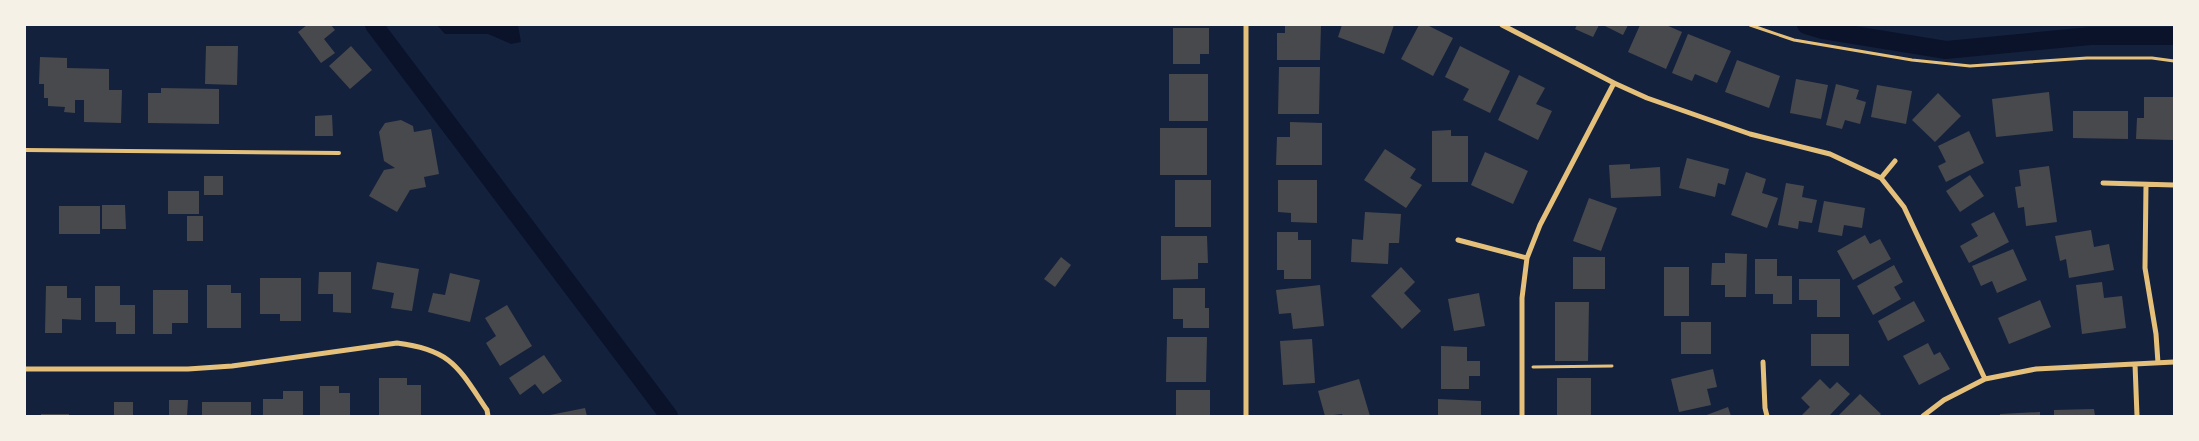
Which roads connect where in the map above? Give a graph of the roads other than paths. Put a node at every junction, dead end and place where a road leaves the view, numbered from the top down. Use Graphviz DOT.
graph roads {
  1 [pos="1246,25"];
  2 [pos="1502,25"];
  3 [pos="1614,84"];
  4 [pos="25,150"];
  5 [pos="339,153"];
  6 [pos="1895,161"];
  7 [pos="1881,178"];
  8 [pos="2103,183"];
  9 [pos="2146,185"];
  10 [pos="2174,185"];
  11 [pos="1458,240"];
  12 [pos="1527,258"];
  13 [pos="1763,362"];
  14 [pos="2174,362"];
  15 [pos="2158,363"];
  16 [pos="2135,364"];
  17 [pos="25,369"];
  18 [pos="1985,379"];
  19 [pos="488,416"];
  20 [pos="1246,416"];
  21 [pos="1522,416"];
  22 [pos="1767,416"];
  23 [pos="1924,416"];
  24 [pos="2137,416"];
  1 -- 20 [label="street"];
  2 -- 3 [label="street"];
  3 -- 7 [label="street"];
  3 -- 12 [label="street"];
  4 -- 5 [label="lane"];
  6 -- 7 [label="street"];
  7 -- 18 [label="street"];
  8 -- 9 [label="street"];
  9 -- 10 [label="street"];
  9 -- 15 [label="street"];
  11 -- 12 [label="street"];
  12 -- 21 [label="street"];
  13 -- 22 [label="street"];
  14 -- 15 [label="street"];
  15 -- 16 [label="street"];
  16 -- 18 [label="street"];
  16 -- 24 [label="street"];
  17 -- 19 [label="street"];
  18 -- 23 [label="street"];
}
